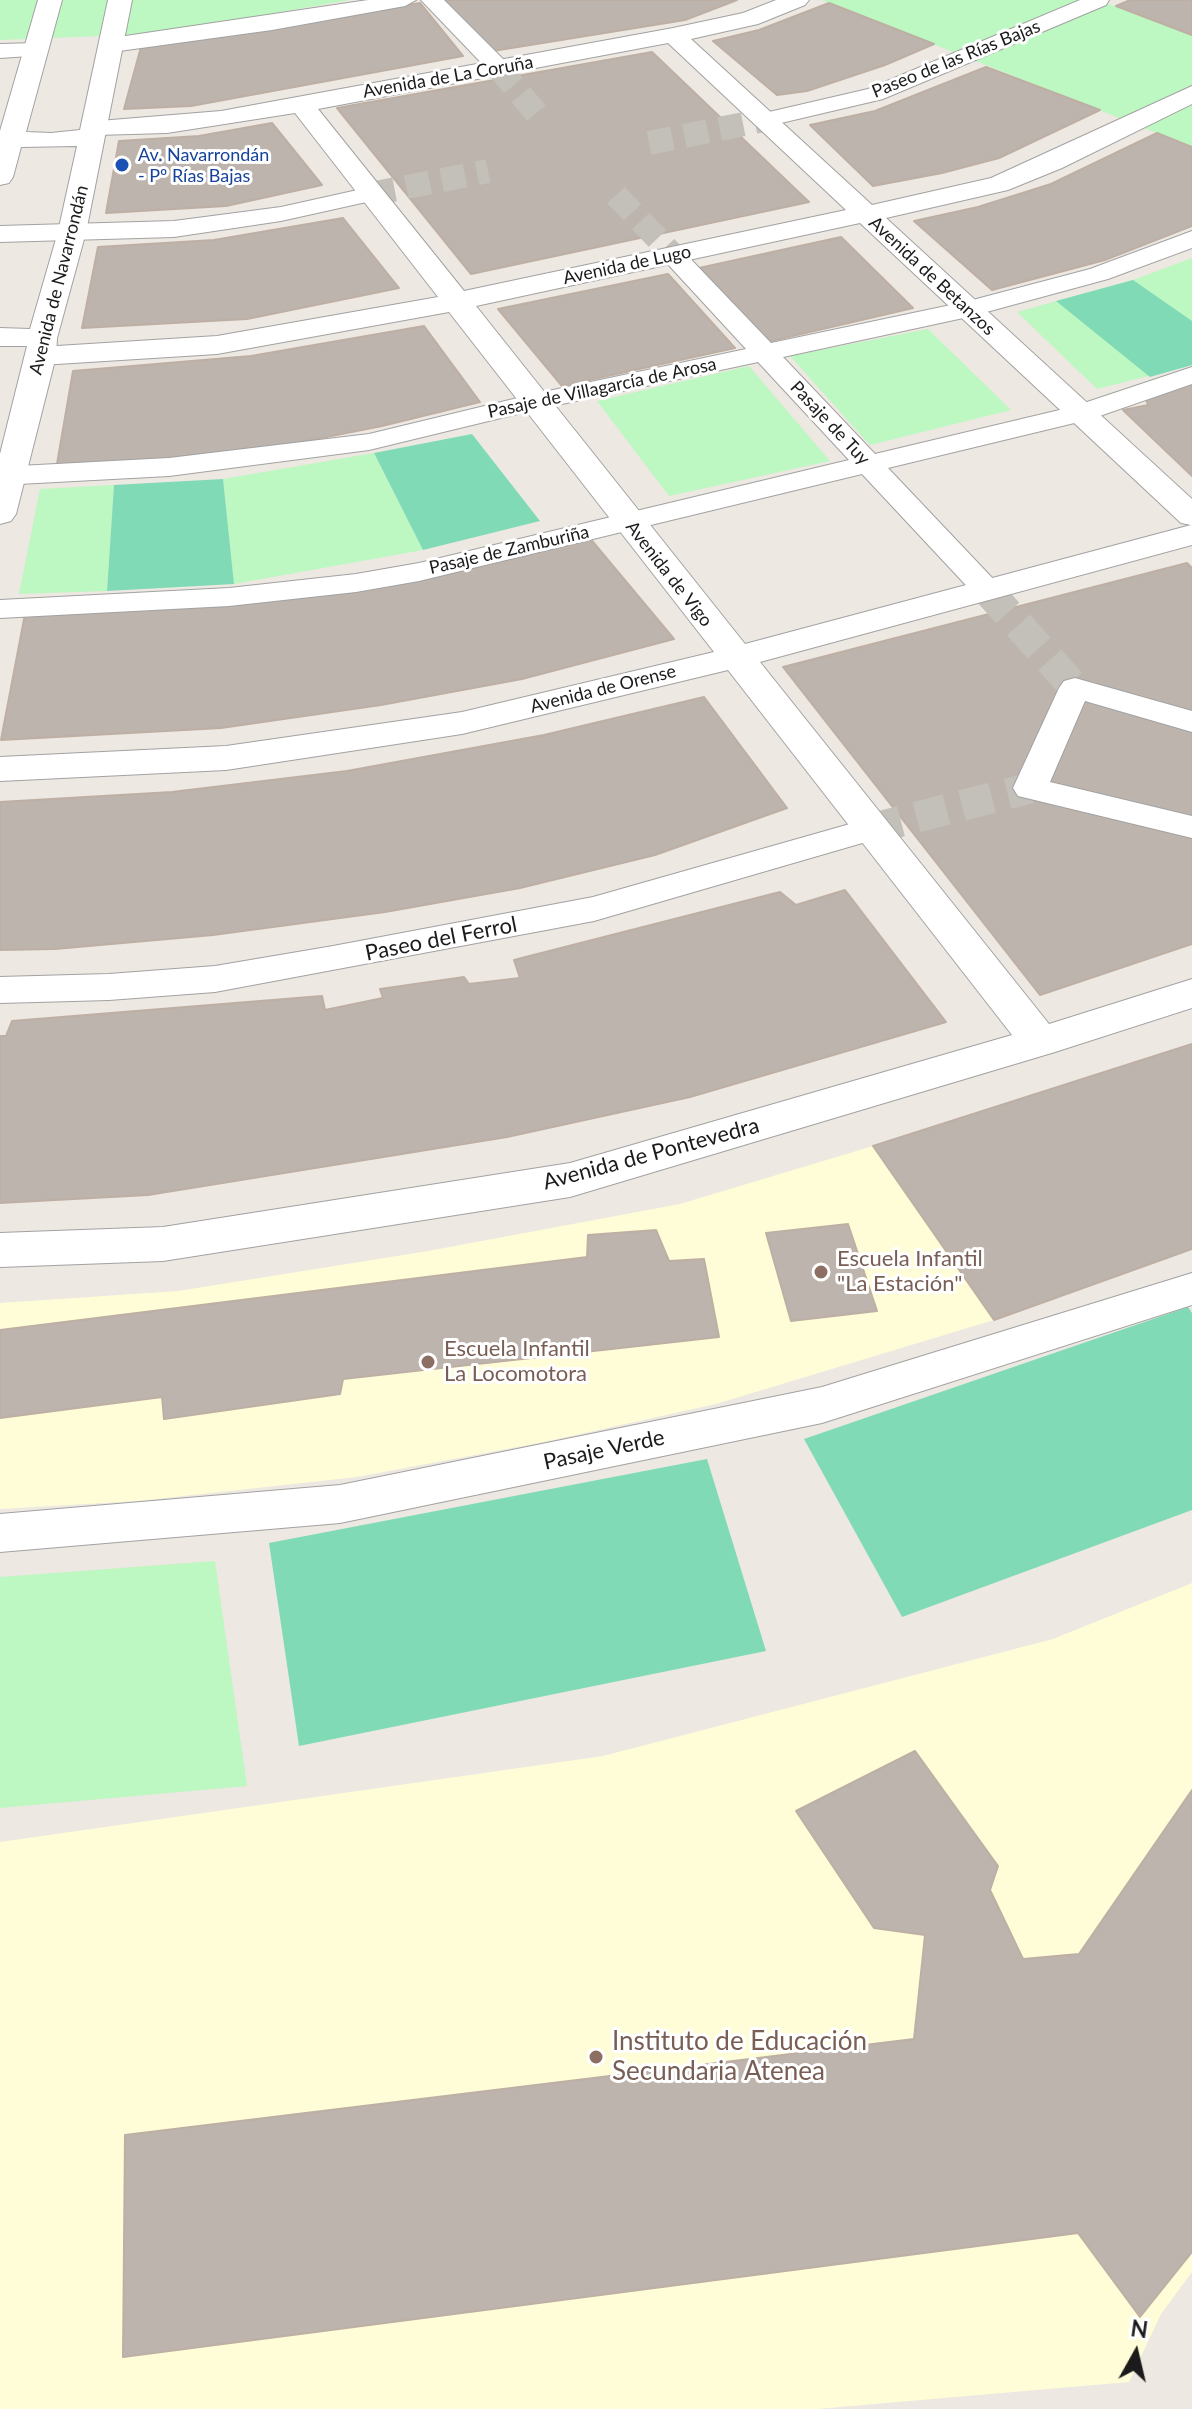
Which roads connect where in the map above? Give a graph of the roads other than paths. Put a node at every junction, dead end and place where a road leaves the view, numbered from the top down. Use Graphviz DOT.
graph roads {
  1 [pos="50,0"];
  2 [pos="120,0"];
  3 [pos="405,0"];
  4 [pos="432,0"];
  5 [pos="797,0"];
  6 [pos="1098,0"];
  7 [pos="673,35"];
  8 [pos="112,45"];
  9 [pos="36,50"];
  10 [pos="0,51"];
  11 [pos="498,67"];
  12 [pos="1192,94"];
  13 [pos="301,104"];
  14 [pos="764,120"];
  15 [pos="95,128"];
  16 [pos="9,130"];
  17 [pos="0,177"];
  18 [pos="371,194"];
  19 [pos="866,214"];
  20 [pos="72,232"];
  21 [pos="0,234"];
  22 [pos="1192,239"];
  23 [pos="673,255"];
  24 [pos="455,302"];
  25 [pos="968,309"];
  26 [pos="0,337"];
  27 [pos="764,353"];
  28 [pos="33,357"];
  29 [pos="1192,375"];
  30 [pos="534,402"];
  31 [pos="1081,413"];
  32 [pos="869,464"];
  33 [pos="5,476"];
  34 [pos="0,514"];
  35 [pos="1192,516"];
  36 [pos="628,522"];
  37 [pos="1192,535"];
  38 [pos="987,590"];
  39 [pos="0,609"];
  40 [pos="734,658"];
  41 [pos="1192,722"];
  42 [pos="0,769"];
  43 [pos="1192,827"];
  44 [pos="871,829"];
  45 [pos="0,990"];
  46 [pos="1192,993"];
  47 [pos="1040,1042"];
  48 [pos="0,1250"];
  49 [pos="1192,1289"];
  50 [pos="0,1533"];
  1 -- 9 [label="street"];
  2 -- 8 [label="street, Avenida de Navarrondán"];
  3 -- 8 [label="street"];
  4 -- 11 [label="street"];
  5 -- 7 [label="street, Avenida de La Coruña"];
  6 -- 14 [label="street, Paseo de las Rías Bajas"];
  7 -- 11 [label="street, Avenida de La Coruña"];
  7 -- 14 [label="street, Avenida de Betanzos"];
  8 -- 15 [label="street, Avenida de Navarrondán"];
  9 -- 10 [label="street"];
  9 -- 16 [label="street"];
  11 -- 13 [label="street, Avenida de La Coruña"];
  12 -- 19 [label="street, Avenida de Lugo"];
  13 -- 15 [label="street, Avenida de La Coruña"];
  13 -- 18 [label="street, Avenida de Vigo"];
  14 -- 19 [label="street, Avenida de Betanzos"];
  15 -- 16 [label="street, Avenida de La Coruña"];
  15 -- 20 [label="street, Avenida de Navarrondán"];
  16 -- 17 [label="street"];
  18 -- 20 [label="street"];
  18 -- 24 [label="street, Avenida de Vigo"];
  19 -- 23 [label="street, Avenida de Lugo"];
  19 -- 25 [label="street, Avenida de Betanzos"];
  20 -- 21 [label="street"];
  20 -- 28 [label="street, Avenida de Navarrondán"];
  22 -- 25 [label="street, Pasaje de Villagarcía de Arosa"];
  23 -- 24 [label="street, Avenida de Lugo"];
  23 -- 27 [label="street, Pasaje de Tuy"];
  24 -- 28 [label="street, Avenida de Lugo"];
  24 -- 30 [label="street, Avenida de Vigo"];
  25 -- 27 [label="street, Pasaje de Villagarcía de Arosa"];
  25 -- 31 [label="street, Avenida de Betanzos"];
  26 -- 28 [label="street, Avenida de Lugo"];
  27 -- 30 [label="street, Pasaje de Villagarcía de Arosa"];
  27 -- 32 [label="street, Pasaje de Tuy"];
  28 -- 33 [label="street, Avenida de Navarrondán"];
  29 -- 31 [label="street, Pasaje de Zamburiña"];
  30 -- 33 [label="street, Pasaje de Villagarcía de Arosa"];
  30 -- 36 [label="street, Avenida de Vigo"];
  31 -- 32 [label="street, Pasaje de Zamburiña"];
  31 -- 35 [label="street, Avenida de Betanzos"];
  32 -- 36 [label="street, Pasaje de Zamburiña"];
  32 -- 38 [label="street, Pasaje de Tuy"];
  33 -- 34 [label="street, Avenida de Navarrondán"];
  36 -- 39 [label="street, Pasaje de Zamburiña"];
  36 -- 40 [label="street, Avenida de Vigo"];
  37 -- 38 [label="street, Avenida de Orense"];
  38 -- 40 [label="street, Avenida de Orense"];
  40 -- 42 [label="street, Avenida de Orense"];
  40 -- 44 [label="street, Avenida de Vigo"];
  41 -- 43 [label="street"];
  44 -- 45 [label="street, Paseo del Ferrol"];
  44 -- 47 [label="street, Avenida de Vigo"];
  46 -- 47 [label="street, Avenida de Pontevedra"];
  47 -- 48 [label="street, Avenida de Pontevedra"];
  49 -- 50 [label="street, Pasaje Verde"];
}
